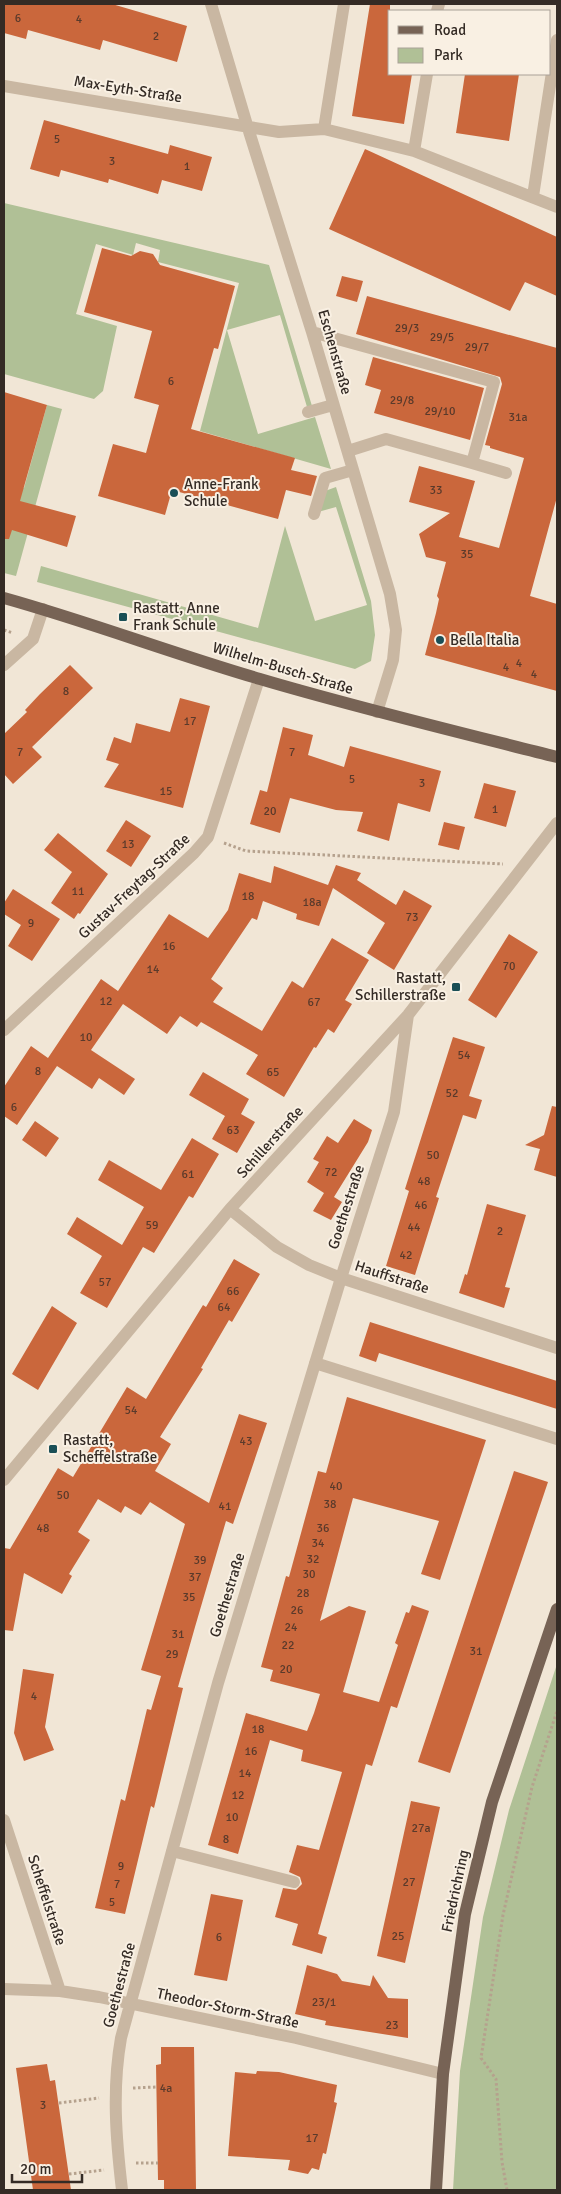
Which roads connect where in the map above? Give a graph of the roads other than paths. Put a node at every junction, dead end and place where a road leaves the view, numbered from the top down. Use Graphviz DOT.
graph roads {
  1 [pos="211,4"];
  2 [pos="344,4"];
  3 [pos="557,40"];
  4 [pos="427,75"];
  5 [pos="4,86"];
  6 [pos="553,97"];
  7 [pos="247,125"];
  8 [pos="324,129"];
  9 [pos="414,151"];
  10 [pos="533,196"];
  11 [pos="557,207"];
  12 [pos="312,332"];
  13 [pos="333,405"];
  14 [pos="308,412"];
  15 [pos="348,451"];
  16 [pos="472,463"];
  17 [pos="353,470"];
  18 [pos="506,472"];
  19 [pos="314,514"];
  20 [pos="4,598"];
  21 [pos="43,608"];
  22 [pos="4,665"];
  23 [pos="259,679"];
  24 [pos="377,712"];
  25 [pos="557,756"];
  26 [pos="557,823"];
  27 [pos="408,1015"];
  28 [pos="4,1030"];
  29 [pos="230,1209"];
  30 [pos="341,1278"];
  31 [pos="557,1348"];
  32 [pos="315,1363"];
  33 [pos="557,1439"];
  34 [pos="4,1480"];
  35 [pos="557,1609"];
  36 [pos="4,1820"];
  37 [pos="172,1851"];
  38 [pos="294,1882"];
  39 [pos="4,1990"];
  40 [pos="60,1991"];
  41 [pos="131,2004"];
  42 [pos="443,2074"];
  43 [pos="122,2190"];
  44 [pos="436,2190"];
  1 -- 7 [label="street, Eschenstraße"];
  2 -- 8 [label="street"];
  3 -- 6 [label="street"];
  4 -- 9 [label="street"];
  5 -- 7 [label="street, Max-Eyth-Straße"];
  6 -- 10 [label="street"];
  7 -- 8 [label="street, Max-Eyth-Straße"];
  7 -- 12 [label="street, Eschenstraße"];
  8 -- 9 [label="street, Max-Eyth-Straße"];
  9 -- 10 [label="street, Max-Eyth-Straße"];
  10 -- 11 [label="street, Max-Eyth-Straße"];
  12 -- 13 [label="street, Eschenstraße"];
  12 -- 16 [label="street"];
  13 -- 14 [label="street"];
  13 -- 15 [label="street, Eschenstraße"];
  15 -- 16 [label="street"];
  15 -- 17 [label="street, Eschenstraße"];
  16 -- 18 [label="street"];
  17 -- 19 [label="street"];
  17 -- 24 [label="street, Eschenstraße"];
  20 -- 21 [label="main road, Wilhelm-Busch-Straße"];
  21 -- 22 [label="street"];
  21 -- 23 [label="main road, Wilhelm-Busch-Straße"];
  23 -- 24 [label="main road, Wilhelm-Busch-Straße"];
  23 -- 28 [label="street, Gustav-Freytag-Straße"];
  24 -- 25 [label="main road, Wilhelm-Busch-Straße"];
  26 -- 27 [label="street, Schillerstraße"];
  27 -- 29 [label="street, Schillerstraße"];
  27 -- 30 [label="street, Goethestraße"];
  29 -- 30 [label="street, Hauffstraße"];
  29 -- 34 [label="street, Schillerstraße"];
  30 -- 31 [label="street, Hauffstraße"];
  30 -- 32 [label="street, Goethestraße"];
  32 -- 33 [label="street"];
  32 -- 37 [label="street, Goethestraße"];
  35 -- 42 [label="main road, Friedrichring"];
  36 -- 40 [label="street, Scheffelstraße"];
  37 -- 38 [label="street"];
  37 -- 41 [label="street, Goethestraße"];
  39 -- 40 [label="street, Theodor-Storm-Straße"];
  40 -- 41 [label="street, Theodor-Storm-Straße"];
  41 -- 42 [label="street, Theodor-Storm-Straße"];
  41 -- 43 [label="street, Goethestraße"];
  42 -- 44 [label="main road, Friedrichring"];
}
